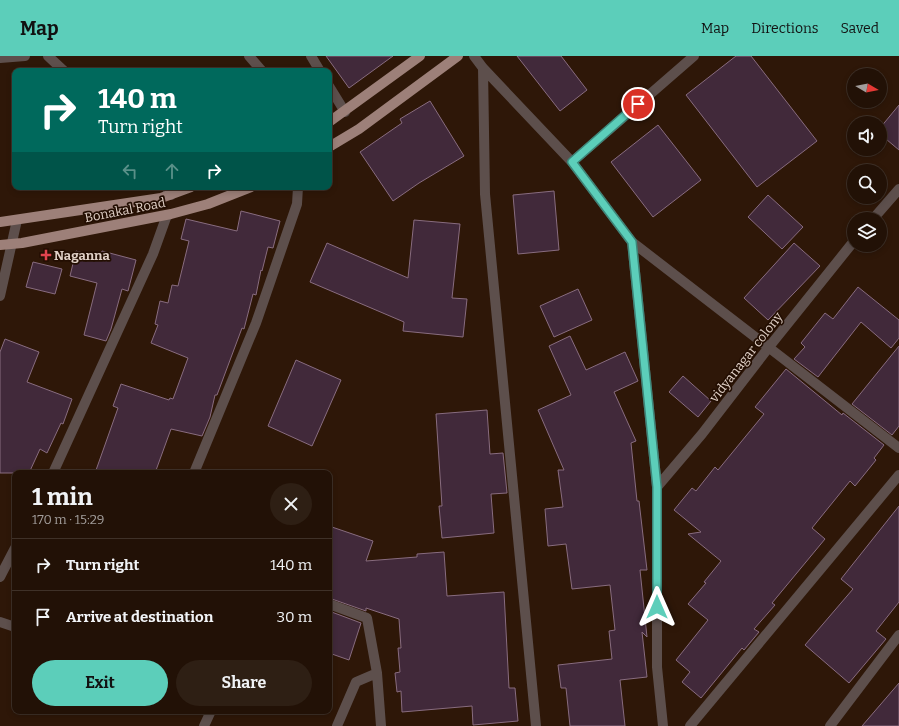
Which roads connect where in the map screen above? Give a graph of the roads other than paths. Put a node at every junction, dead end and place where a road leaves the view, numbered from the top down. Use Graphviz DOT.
graph roads {
  1 [pos="25,56"];
  2 [pos="48,56"];
  3 [pos="249,56"];
  4 [pos="311,56"];
  5 [pos="420,56"];
  6 [pos="458,56"];
  7 [pos="474,56"];
  8 [pos="694,56"];
  9 [pos="0,58"];
  10 [pos="61,68"];
  11 [pos="259,68"];
  12 [pos="318,68"];
  13 [pos="483,68"];
  14 [pos="332,91"];
  15 [pos="345,112"];
  16 [pos="332,120"];
  17 [pos="332,145"];
  18 [pos="572,162"];
  19 [pos="899,188"];
  20 [pos="243,190"];
  21 [pos="298,190"];
  22 [pos="169,191"];
  23 [pos="879,212"];
  24 [pos="167,215"];
  25 [pos="17,220"];
  26 [pos="0,222"];
  27 [pos="632,242"];
  28 [pos="11,244"];
  29 [pos="0,245"];
  30 [pos="847,250"];
  31 [pos="0,296"];
  32 [pos="769,347"];
  33 [pos="899,448"];
  34 [pos="54,470"];
  35 [pos="195,470"];
  36 [pos="899,475"];
  37 [pos="657,487"];
  38 [pos="12,554"];
  39 [pos="0,577"];
  40 [pos="332,605"];
  41 [pos="0,622"];
  42 [pos="12,626"];
  43 [pos="899,635"];
  44 [pos="377,673"];
  45 [pos="210,714"];
  46 [pos="204,726"];
  47 [pos="337,726"];
  48 [pos="381,726"];
  49 [pos="536,726"];
  50 [pos="663,726"];
  51 [pos="690,726"];
  52 [pos="830,726"];
  1 -- 9 [label="street"];
  2 -- 10 [label="street"];
  3 -- 11 [label="street"];
  4 -- 12 [label="street"];
  5 -- 15 [label="main road"];
  6 -- 17 [label="main road"];
  7 -- 13 [label="street"];
  8 -- 18 [label="street"];
  13 -- 18 [label="street"];
  13 -- 49 [label="street"];
  14 -- 15 [label="street"];
  15 -- 16 [label="main road"];
  18 -- 27 [label="street"];
  19 -- 23 [label="street"];
  20 -- 24 [label="main road, Bonakal Road"];
  21 -- 35 [label="street"];
  22 -- 25 [label="main road, Bonakal Road"];
  24 -- 28 [label="main road, Bonakal Road"];
  24 -- 34 [label="street"];
  25 -- 26 [label="main road, Bonakal Road"];
  25 -- 28 [label="street"];
  27 -- 32 [label="street"];
  27 -- 37 [label="street"];
  28 -- 29 [label="main road, Bonakal Road"];
  28 -- 31 [label="street"];
  30 -- 32 [label="street, vidyanagar colony"];
  32 -- 33 [label="street"];
  32 -- 37 [label="street, vidyanagar colony"];
  36 -- 51 [label="street"];
  37 -- 50 [label="street"];
  38 -- 39 [label="street"];
  40 -- 44 [label="street"];
  41 -- 42 [label="street"];
  43 -- 52 [label="street"];
  44 -- 47 [label="street"];
  44 -- 48 [label="street"];
  45 -- 46 [label="street"];
}
